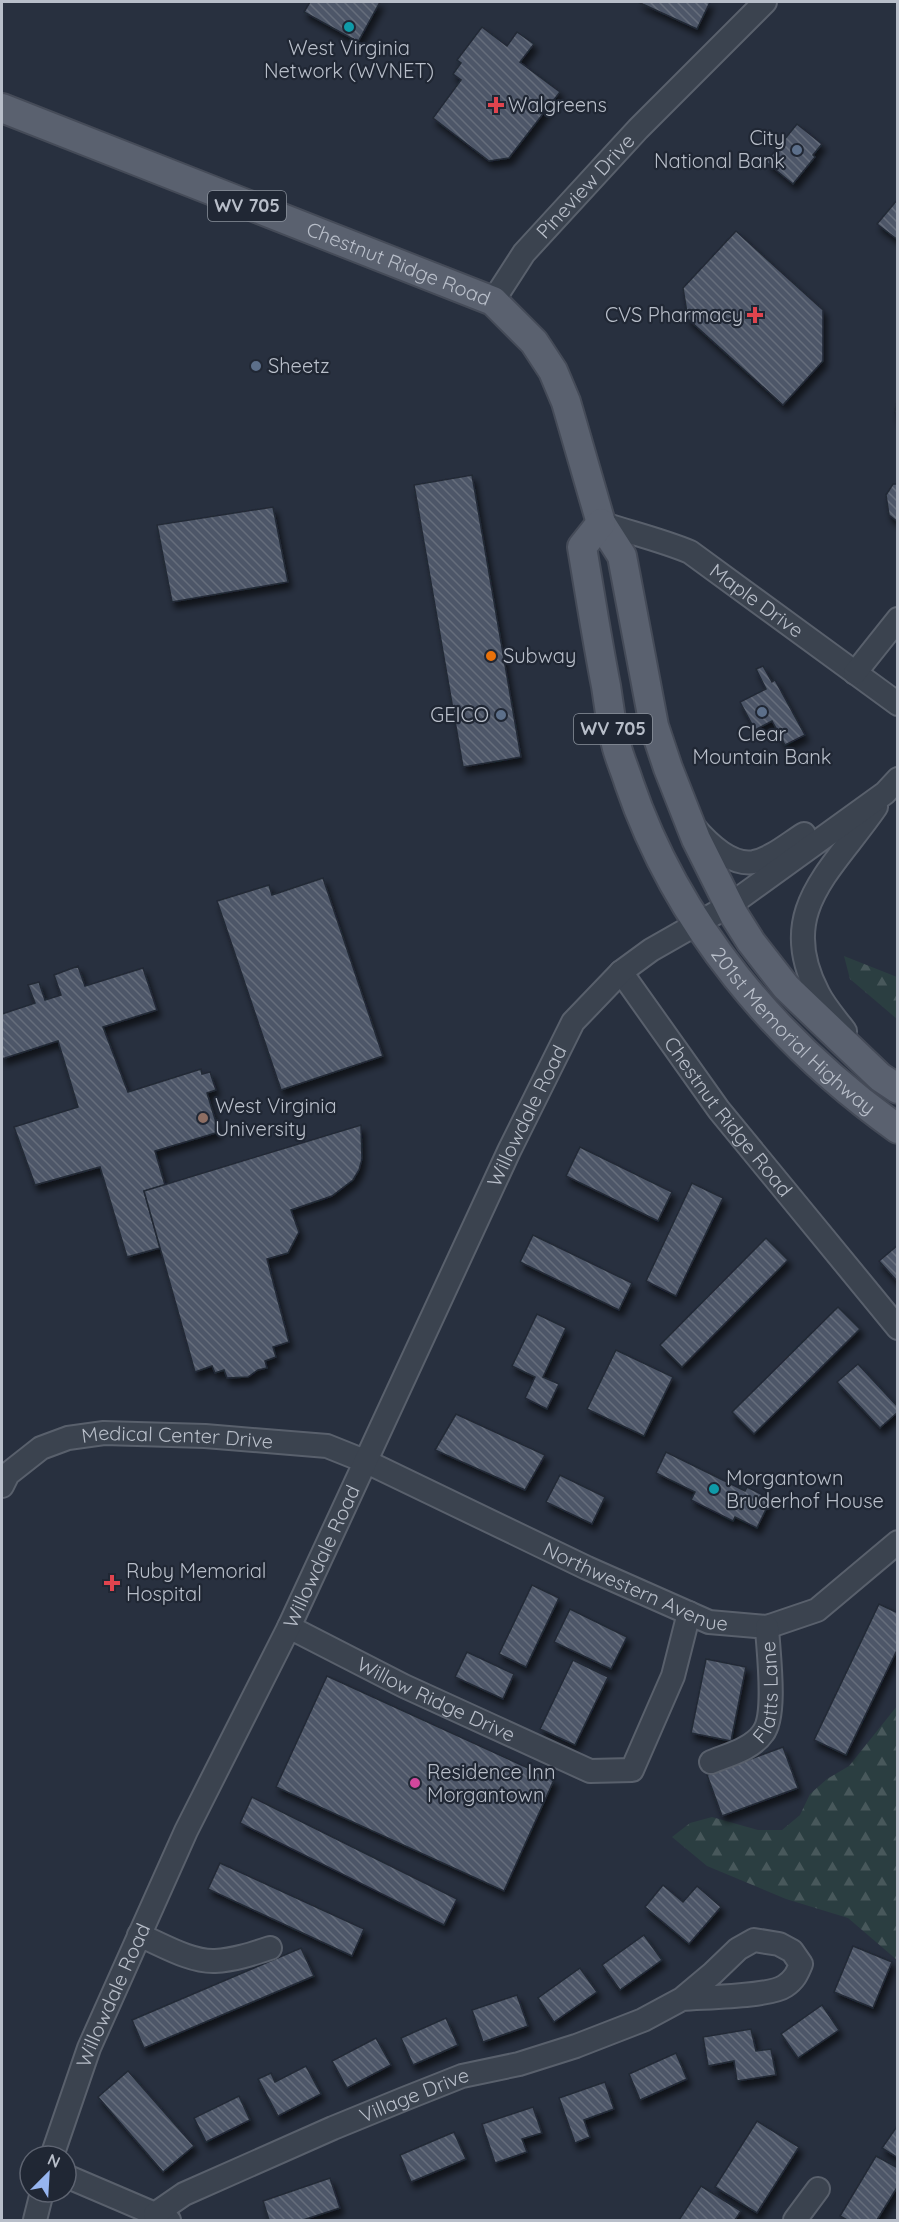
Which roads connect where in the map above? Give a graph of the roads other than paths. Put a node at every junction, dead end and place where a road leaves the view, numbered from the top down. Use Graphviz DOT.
graph roads {
  1 [pos="765,2"];
  2 [pos="2,108"];
  3 [pos="493,301"];
  4 [pos="601,523"];
  5 [pos="897,619"];
  6 [pos="855,673"];
  7 [pos="897,704"];
  8 [pos="891,786"];
  9 [pos="688,819"];
  10 [pos="730,905"];
  11 [pos="698,925"];
  12 [pos="621,972"];
  13 [pos="889,1083"];
  14 [pos="897,1129"];
  15 [pos="897,1328"];
  16 [pos="367,1462"];
  17 [pos="2,1486"];
  18 [pos="897,1542"];
  19 [pos="689,1613"];
  20 [pos="289,1627"];
  21 [pos="767,1627"];
  22 [pos="711,1762"];
  23 [pos="139,1935"];
  24 [pos="270,1948"];
  25 [pos="682,1999"];
  26 [pos="56,2144"];
  27 [pos="78,2181"];
  28 [pos="819,2189"];
  29 [pos="39,2204"];
  30 [pos="162,2217"];
  31 [pos="35,2220"];
  32 [pos="795,2220"];
  1 -- 3 [label="street, Pineview Drive"];
  2 -- 3 [label="main road, Chestnut Ridge Road / WV 705"];
  3 -- 4 [label="main road, Chestnut Ridge Road / WV 705"];
  4 -- 6 [label="street, Maple Drive"];
  4 -- 9 [label="main road, Chestnut Ridge Road / WV 705"];
  4 -- 11 [label="main road, WV 705"];
  5 -- 6 [label="street"];
  6 -- 7 [label="street, Maple Drive"];
  8 -- 9 [label="street"];
  8 -- 10 [label="street"];
  8 -- 13 [label="street"];
  9 -- 10 [label="main road, Chestnut Ridge Road / WV 705"];
  10 -- 11 [label="street"];
  10 -- 13 [label="main road, 201st Memorial Highway / WV 705"];
  11 -- 12 [label="street"];
  11 -- 14 [label="main road, 201st Memorial Highway / WV 705"];
  12 -- 15 [label="street, Chestnut Ridge Road"];
  12 -- 16 [label="street, Willowdale Road"];
  16 -- 17 [label="street, Medical Center Drive"];
  16 -- 19 [label="street, Northwestern Avenue"];
  16 -- 20 [label="street, Willowdale Road"];
  18 -- 21 [label="street, Northwestern Avenue"];
  19 -- 20 [label="street, Willow Ridge Drive"];
  19 -- 21 [label="street, Northwestern Avenue"];
  20 -- 23 [label="street, Willowdale Road"];
  21 -- 22 [label="street, Flatts Lane"];
  23 -- 24 [label="street"];
  23 -- 26 [label="street, Willowdale Road"];
  25 -- 30 [label="street, Village Drive"];
  27 -- 30 [label="street"];
  28 -- 32 [label="street"];
  29 -- 31 [label="street"];
}
